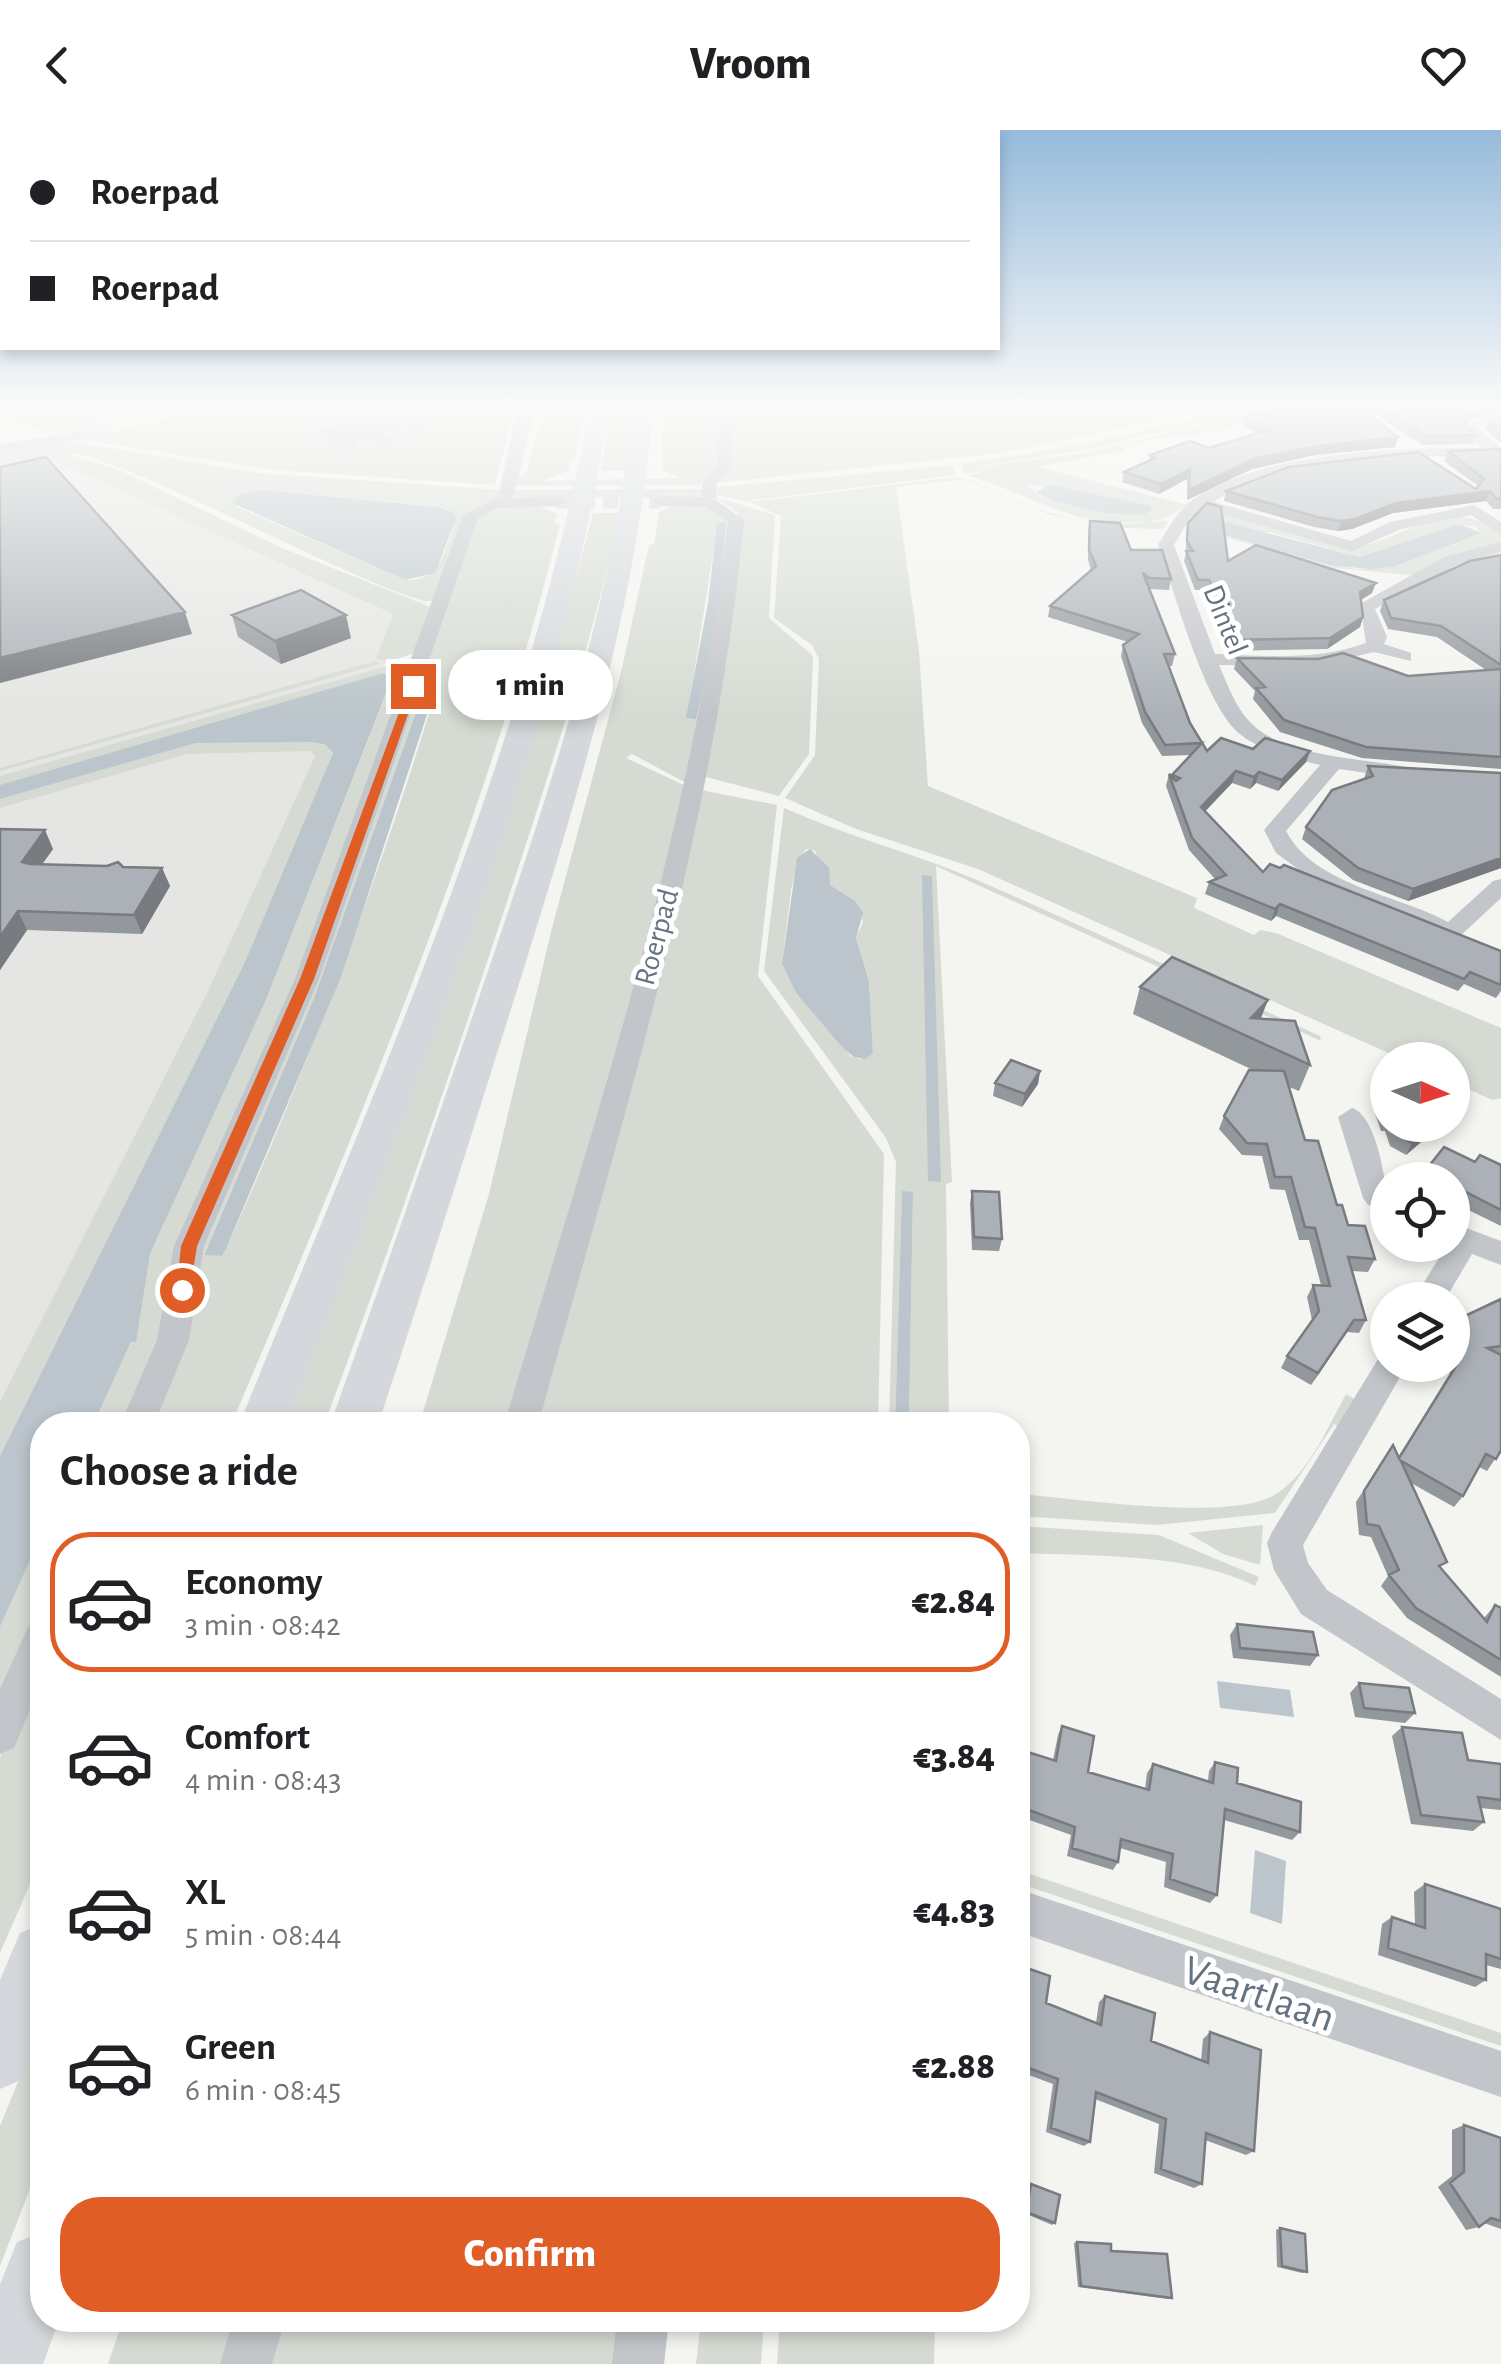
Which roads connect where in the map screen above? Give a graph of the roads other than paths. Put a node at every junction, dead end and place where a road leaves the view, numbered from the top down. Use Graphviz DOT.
graph roads {
  1 [pos="478,509"];
  2 [pos="568,509"];
  3 [pos="646,509"];
  4 [pos="725,509"];
  5 [pos="1189,509"];
  6 [pos="1228,509"];
  7 [pos="1501,529"];
  8 [pos="1501,547"];
  9 [pos="1374,646"];
  10 [pos="1404,658"];
  11 [pos="1210,659"];
  12 [pos="1333,763"];
  13 [pos="1428,774"];
  14 [pos="1501,886"];
  15 [pos="1352,1117"];
  16 [pos="1370,1173"];
  17 [pos="1470,1241"];
  18 [pos="1501,1254"];
  19 [pos="1381,1382"];
  20 [pos="143,1412"];
  21 [pos="268,1412"];
  22 [pos="358,1412"];
  23 [pos="524,1412"];
  24 [pos="30,1665"];
  25 [pos="1501,1721"];
  26 [pos="0,1734"];
  27 [pos="1030,1915"];
  28 [pos="30,1985"];
  29 [pos="0,2056"];
  30 [pos="1501,2074"];
  31 [pos="30,2299"];
  32 [pos="255,2332"];
  33 [pos="642,2332"];
  34 [pos="6,2364"];
  35 [pos="246,2364"];
  36 [pos="638,2364"];
  1 -- 20 [label="street"];
  2 -- 21 [label="highway"];
  3 -- 22 [label="highway"];
  4 -- 23 [label="street, Roerpad"];
  5 -- 11 [label="street, Dintel"];
  6 -- 7 [label="street"];
  8 -- 9 [label="street"];
  9 -- 10 [label="street"];
  9 -- 11 [label="street"];
  11 -- 12 [label="street, Dintel"];
  12 -- 13 [label="street, Dintel"];
  12 -- 14 [label="street"];
  15 -- 16 [label="street"];
  17 -- 18 [label="street"];
  19 -- 25 [label="street"];
  24 -- 26 [label="street"];
  27 -- 30 [label="street, Vaartlaan"];
  28 -- 29 [label="highway"];
  31 -- 34 [label="highway"];
  32 -- 35 [label="street"];
  33 -- 36 [label="street"];
}
